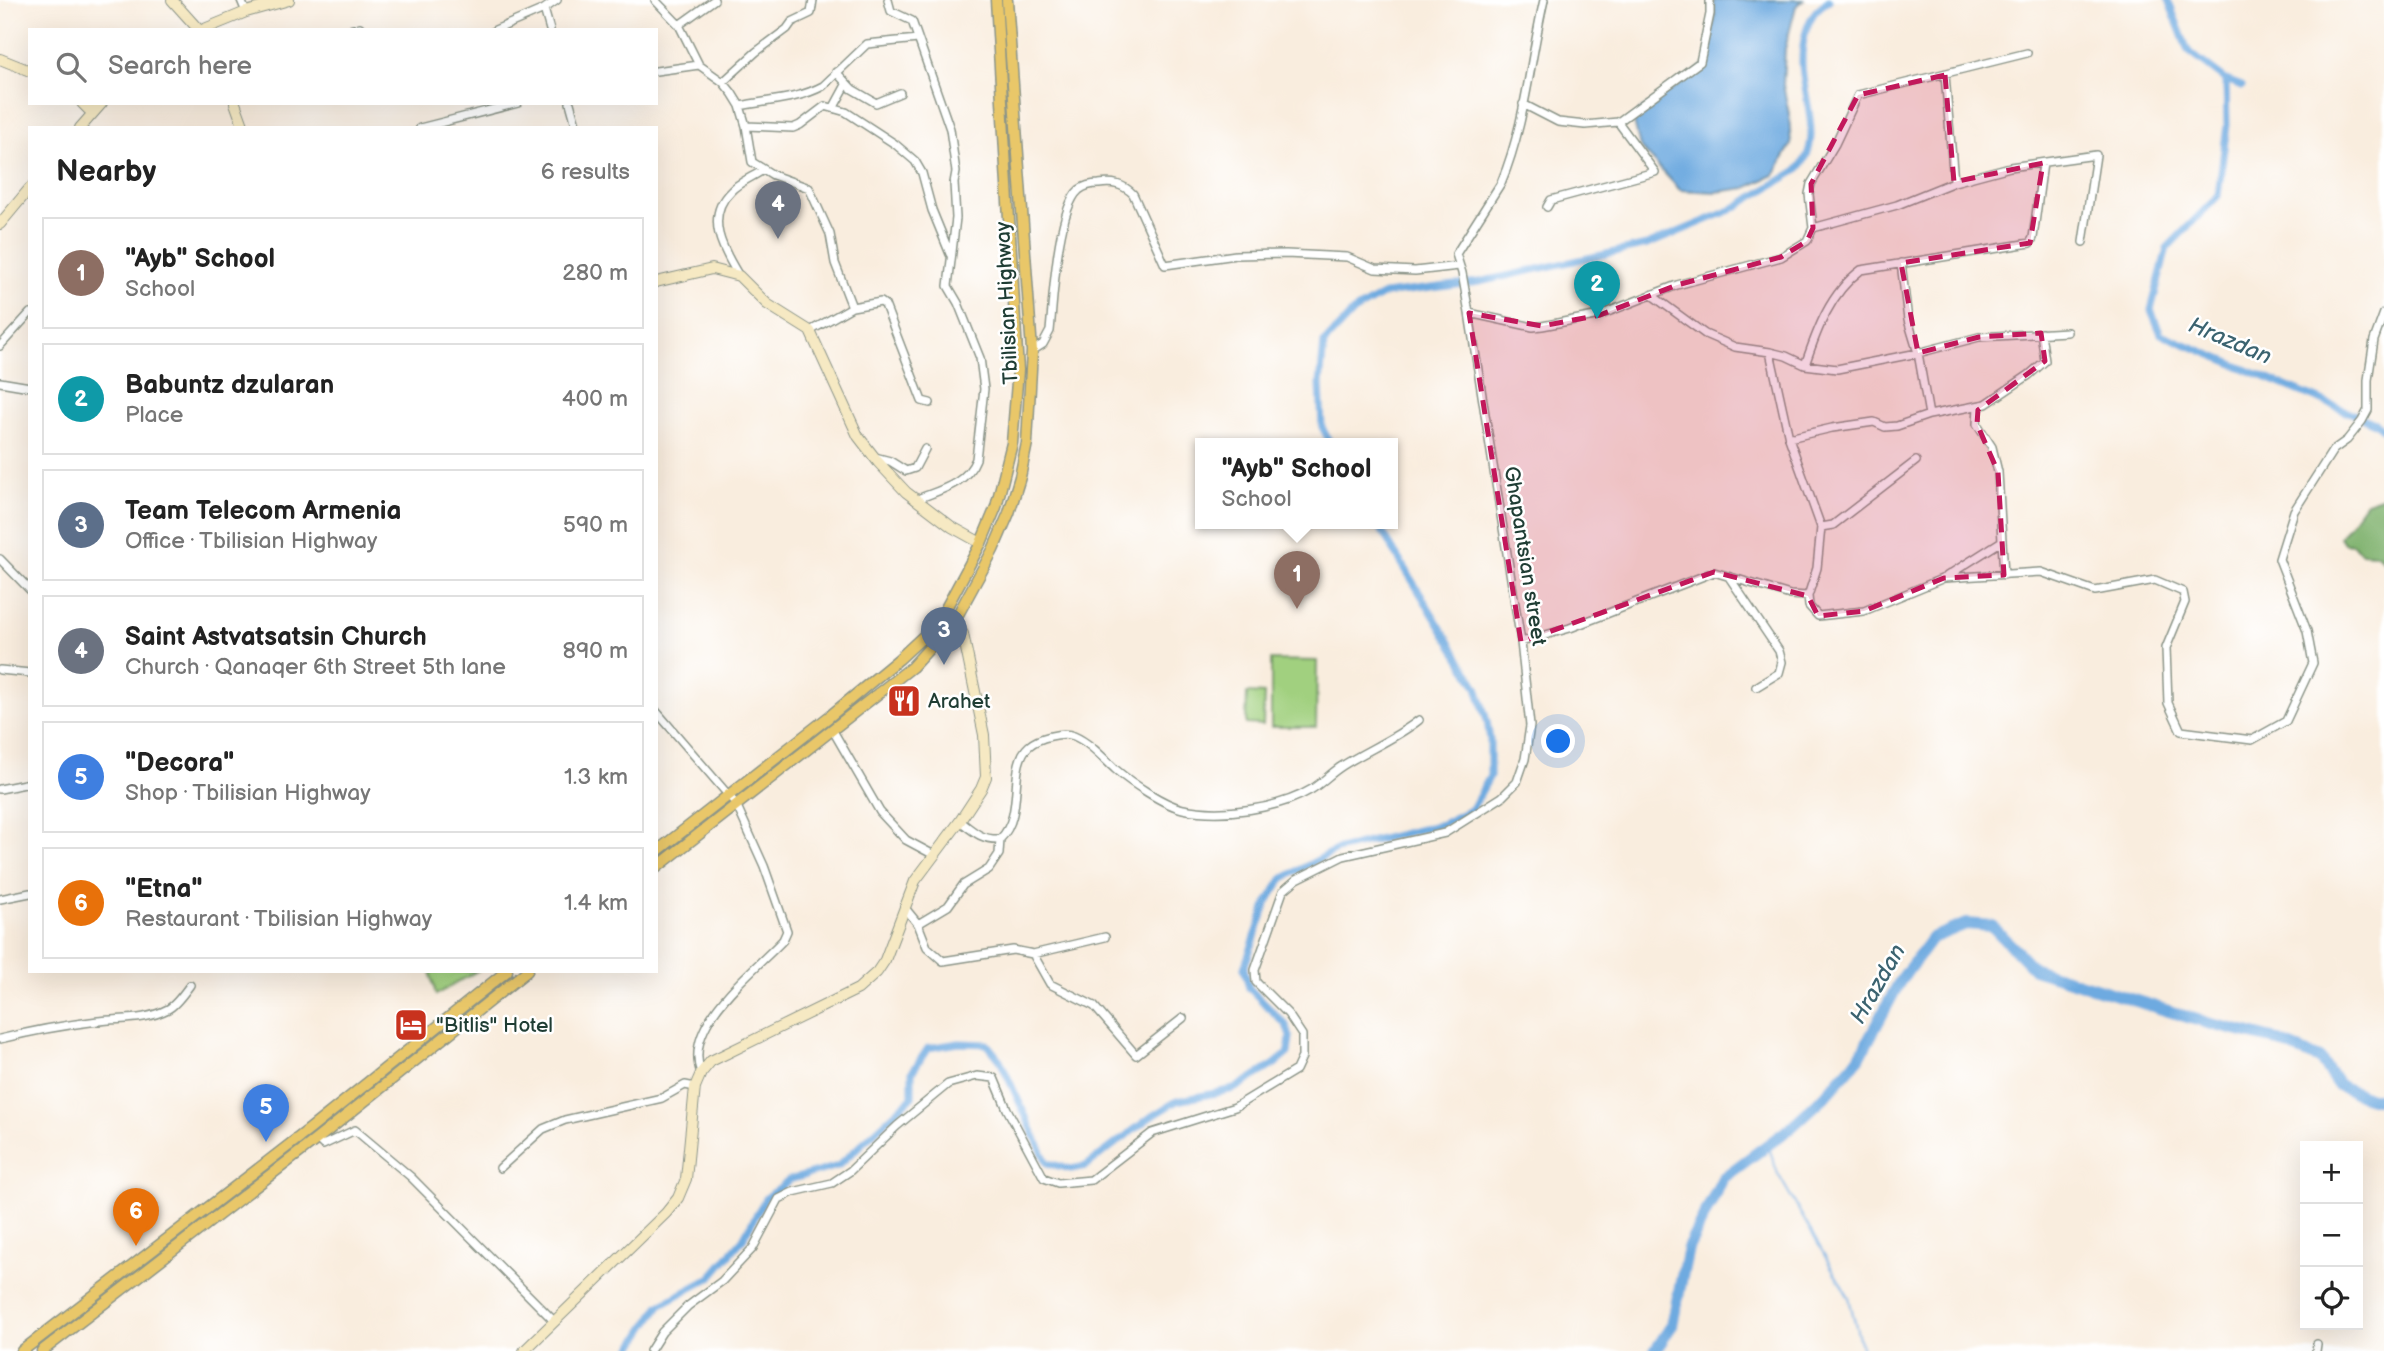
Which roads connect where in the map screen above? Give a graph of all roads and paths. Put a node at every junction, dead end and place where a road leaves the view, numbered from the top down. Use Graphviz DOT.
graph roads {
  1 [pos="172,0"];
  2 [pos="241,0"];
  3 [pos="286,0"];
  4 [pos="557,0"];
  5 [pos="655,0"];
  6 [pos="714,0"];
  7 [pos="813,0"];
  8 [pos="888,0"];
  9 [pos="996,0"];
  10 [pos="1007,0"];
  11 [pos="1544,0"];
  12 [pos="1710,0"];
  13 [pos="544,9"];
  14 [pos="246,12"];
  15 [pos="1002,17"];
  16 [pos="680,25"];
  17 [pos="360,27"];
  18 [pos="199,28"];
  19 [pos="206,28"];
  20 [pos="356,28"];
  21 [pos="500,28"];
  22 [pos="549,28"];
  23 [pos="918,39"];
  24 [pos="2026,53"];
  25 [pos="0,58"];
  26 [pos="699,65"];
  27 [pos="28,70"];
  28 [pos="658,71"];
  29 [pos="836,72"];
  30 [pos="1945,75"];
  31 [pos="723,82"];
  32 [pos="846,85"];
  33 [pos="900,93"];
  34 [pos="1523,104"];
  35 [pos="83,105"];
  36 [pos="101,105"];
  37 [pos="236,105"];
  38 [pos="510,105"];
  39 [pos="571,105"];
  40 [pos="740,106"];
  41 [pos="834,107"];
  42 [pos="88,122"];
  43 [pos="1618,122"];
  44 [pos="243,126"];
  45 [pos="428,126"];
  46 [pos="576,126"];
  47 [pos="746,126"];
  48 [pos="2043,163"];
  49 [pos="763,170"];
  50 [pos="1954,182"];
  51 [pos="28,190"];
  52 [pos="1546,207"];
  53 [pos="0,224"];
  54 [pos="1813,229"];
  55 [pos="2083,242"];
  56 [pos="951,254"];
  57 [pos="1901,263"];
  58 [pos="1461,270"];
  59 [pos="738,276"];
  60 [pos="658,282"];
  61 [pos="1653,296"];
  62 [pos="852,307"];
  63 [pos="1469,313"];
  64 [pos="2384,313"];
  65 [pos="28,315"];
  66 [pos="810,331"];
  67 [pos="2067,332"];
  68 [pos="2041,333"];
  69 [pos="0,346"];
  70 [pos="1032,351"];
  71 [pos="1770,352"];
  72 [pos="1918,353"];
  73 [pos="1805,365"];
  74 [pos="0,382"];
  75 [pos="28,387"];
  76 [pos="930,402"];
  77 [pos="1978,406"];
  78 [pos="1929,415"];
  79 [pos="1789,438"];
  80 [pos="925,449"];
  81 [pos="874,457"];
  82 [pos="1916,461"];
  83 [pos="915,499"];
  84 [pos="1821,527"];
  85 [pos="2002,541"];
  86 [pos="981,543"];
  87 [pos="0,559"];
  88 [pos="2004,575"];
  89 [pos="1729,576"];
  90 [pos="1944,578"];
  91 [pos="28,588"];
  92 [pos="1808,596"];
  93 [pos="945,610"];
  94 [pos="955,620"];
  95 [pos="1521,642"];
  96 [pos="0,670"];
  97 [pos="28,673"];
  98 [pos="1756,687"];
  99 [pos="658,712"];
  100 [pos="1419,720"];
  101 [pos="832,729"];
  102 [pos="28,783"];
  103 [pos="0,789"];
  104 [pos="732,799"];
  105 [pos="960,821"];
  106 [pos="1000,839"];
  107 [pos="658,851"];
  108 [pos="934,855"];
  109 [pos="658,866"];
  110 [pos="28,893"];
  111 [pos="0,899"];
  112 [pos="905,908"];
  113 [pos="918,924"];
  114 [pos="1105,937"];
  115 [pos="1033,954"];
  116 [pos="505,973"];
  117 [pos="524,973"];
  118 [pos="190,985"];
  119 [pos="1183,1018"];
  120 [pos="0,1039"];
  121 [pos="701,1073"];
  122 [pos="695,1087"];
  123 [pos="317,1139"];
  124 [pos="499,1168"];
  125 [pos="554,1321"];
  126 [pos="22,1351"];
  127 [pos="42,1351"];
  128 [pos="524,1351"];
  129 [pos="650,1351"];
  1 -- 18 [label="street"];
  2 -- 14 [label="street"];
  3 -- 14 [label="street"];
  4 -- 13 [label="street"];
  5 -- 16 [label="street"];
  6 -- 16 [label="street"];
  7 -- 31 [label="street"];
  8 -- 23 [label="street"];
  9 -- 15 [label="main road, Tbilisian Highway"];
  10 -- 15 [label="main road, Tbilisian Highway"];
  11 -- 34 [label="street"];
  12 -- 43 [label="street"];
  13 -- 21 [label="street"];
  13 -- 22 [label="street"];
  14 -- 19 [label="street"];
  15 -- 70 [label="main road, Tbilisian Highway"];
  15 -- 86 [label="main road, Tbilisian Highway"];
  16 -- 26 [label="street"];
  17 -- 20 [label="street"];
  23 -- 29 [label="street"];
  23 -- 56 [label="street"];
  24 -- 30 [label="street"];
  25 -- 27 [label="street"];
  26 -- 28 [label="street"];
  26 -- 31 [label="street"];
  29 -- 32 [label="street"];
  29 -- 40 [label="street"];
  30 -- 50 [label="street"];
  30 -- 54 [label="street"];
  31 -- 40 [label="street"];
  32 -- 33 [label="street"];
  32 -- 41 [label="street"];
  34 -- 43 [label="street"];
  34 -- 58 [label="street"];
  35 -- 42 [label="street"];
  36 -- 42 [label="street"];
  37 -- 44 [label="street"];
  38 -- 45 [label="street"];
  39 -- 46 [label="street"];
  40 -- 47 [label="street"];
  41 -- 47 [label="street"];
  41 -- 56 [label="street"];
  43 -- 52 [label="street"];
  47 -- 49 [label="street"];
  48 -- 50 [label="street"];
  48 -- 55 [label="street"];
  48 -- 57 [label="street"];
  49 -- 59 [label="street"];
  49 -- 62 [label="street"];
  50 -- 54 [label="street"];
  51 -- 53 [label="street"];
  54 -- 61 [label="street"];
  56 -- 83 [label="street"];
  57 -- 72 [label="street"];
  57 -- 73 [label="street"];
  58 -- 63 [label="street, Ghapantsian street"];
  58 -- 70 [label="street"];
  59 -- 60 [label="street"];
  59 -- 66 [label="street"];
  61 -- 63 [label="street"];
  61 -- 71 [label="street"];
  62 -- 66 [label="street"];
  62 -- 76 [label="street"];
  63 -- 95 [label="street, Ghapantsian street"];
  64 -- 88 [label="street"];
  65 -- 69 [label="street"];
  66 -- 81 [label="street"];
  67 -- 68 [label="street"];
  68 -- 72 [label="street"];
  68 -- 77 [label="street"];
  70 -- 94 [label="main road, Tbilisian Highway"];
  71 -- 73 [label="street"];
  71 -- 79 [label="street"];
  72 -- 73 [label="street"];
  72 -- 78 [label="street"];
  74 -- 75 [label="street"];
  77 -- 78 [label="street"];
  77 -- 85 [label="street"];
  78 -- 79 [label="street"];
  79 -- 84 [label="street"];
  80 -- 81 [label="street"];
  81 -- 83 [label="street"];
  82 -- 84 [label="street"];
  83 -- 86 [label="street"];
  84 -- 92 [label="street"];
  85 -- 88 [label="street"];
  85 -- 90 [label="street"];
  86 -- 93 [label="main road, Tbilisian Highway"];
  87 -- 91 [label="street"];
  88 -- 90 [label="street"];
  89 -- 92 [label="street"];
  89 -- 95 [label="street"];
  89 -- 98 [label="street"];
  90 -- 92 [label="street"];
  93 -- 94 [label="street"];
  93 -- 104 [label="main road, Tbilisian Highway"];
  94 -- 101 [label="main road, Tbilisian Highway"];
  94 -- 105 [label="street"];
  95 -- 129 [label="street, Ghapantsian street"];
  96 -- 97 [label="street"];
  99 -- 104 [label="street"];
  100 -- 106 [label="street"];
  101 -- 104 [label="main road, Tbilisian Highway"];
  101 -- 108 [label="street"];
  102 -- 103 [label="street"];
  104 -- 107 [label="main road, Tbilisian Highway"];
  104 -- 109 [label="main road, Tbilisian Highway"];
  104 -- 121 [label="street"];
  105 -- 106 [label="street"];
  105 -- 108 [label="street"];
  106 -- 113 [label="street"];
  108 -- 112 [label="street"];
  110 -- 111 [label="street"];
  112 -- 113 [label="street"];
  112 -- 121 [label="street"];
  113 -- 115 [label="street"];
  114 -- 115 [label="street"];
  115 -- 119 [label="street"];
  116 -- 126 [label="main road"];
  117 -- 123 [label="main road"];
  118 -- 120 [label="street"];
  121 -- 122 [label="street"];
  122 -- 124 [label="street"];
  122 -- 125 [label="street"];
  123 -- 125 [label="street"];
  123 -- 127 [label="main road"];
  125 -- 128 [label="street"];
}
